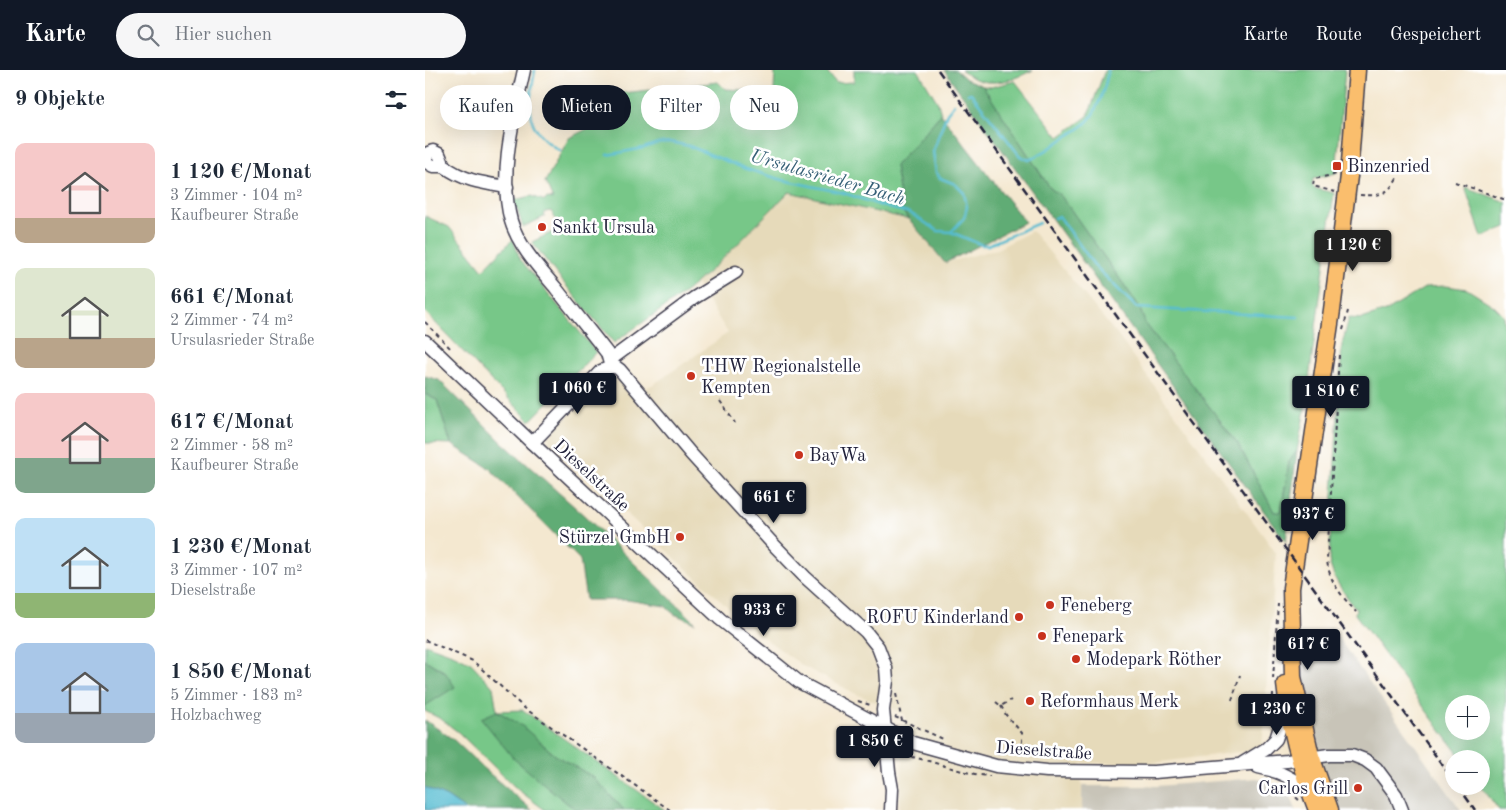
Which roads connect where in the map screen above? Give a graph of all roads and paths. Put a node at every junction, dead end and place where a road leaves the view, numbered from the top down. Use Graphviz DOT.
graph roads {
  1 [pos="524,70"];
  2 [pos="1357,70"];
  3 [pos="444,166"];
  4 [pos="1455,182"];
  5 [pos="507,187"];
  6 [pos="1506,200"];
  7 [pos="736,272"];
  8 [pos="1348,311"];
  9 [pos="425,322"];
  10 [pos="1341,338"];
  11 [pos="427,346"];
  12 [pos="456,355"];
  13 [pos="1339,355"];
  14 [pos="610,363"];
  15 [pos="720,401"];
  16 [pos="735,422"];
  17 [pos="532,443"];
  18 [pos="1291,588"];
  19 [pos="1356,612"];
  20 [pos="425,640"];
  21 [pos="1239,675"];
  22 [pos="852,700"];
  23 [pos="1011,700"];
  24 [pos="1232,700"];
  25 [pos="996,702"];
  26 [pos="1287,705"];
  27 [pos="1001,706"];
  28 [pos="883,710"];
  29 [pos="1006,715"];
  30 [pos="902,721"];
  31 [pos="1008,721"];
  32 [pos="885,729"];
  33 [pos="950,742"];
  34 [pos="1000,742"];
  35 [pos="1022,744"];
  36 [pos="990,753"];
  37 [pos="998,754"];
  38 [pos="1005,757"];
  39 [pos="1305,758"];
  40 [pos="1241,764"];
  41 [pos="1310,793"];
  42 [pos="670,810"];
  43 [pos="891,810"];
  44 [pos="1317,810"];
  45 [pos="1329,810"];
  46 [pos="1402,810"];
  1 -- 5 [label="street"];
  2 -- 18 [label="main road, bridge"];
  3 -- 5 [label="street"];
  4 -- 6 [label="path"];
  5 -- 14 [label="street"];
  7 -- 14 [label="street"];
  8 -- 10 [label="path"];
  9 -- 12 [label="path"];
  11 -- 17 [label="street, Dieselstraße"];
  13 -- 19 [label="path"];
  14 -- 17 [label="street"];
  14 -- 28 [label="street"];
  15 -- 16 [label="path"];
  17 -- 32 [label="street, Dieselstraße"];
  18 -- 26 [label="main road"];
  18 -- 39 [label="main road"];
  20 -- 42 [label="path"];
  21 -- 24 [label="path"];
  22 -- 28 [label="path"];
  23 -- 27 [label="path"];
  25 -- 27 [label="path"];
  26 -- 39 [label="main road"];
  26 -- 40 [label="street, Dieselstraße"];
  27 -- 29 [label="path"];
  28 -- 32 [label="street"];
  29 -- 31 [label="path"];
  29 -- 35 [label="path"];
  30 -- 33 [label="path"];
  32 -- 40 [label="street, Dieselstraße"];
  32 -- 43 [label="street"];
  34 -- 37 [label="path"];
  36 -- 37 [label="path"];
  37 -- 38 [label="path"];
  39 -- 40 [label="street, Dieselstraße"];
  39 -- 41 [label="main road"];
  39 -- 45 [label="main road"];
  39 -- 46 [label="street, Dieselstraße"];
  40 -- 41 [label="street, Dieselstraße"];
  41 -- 44 [label="main road"];
}
